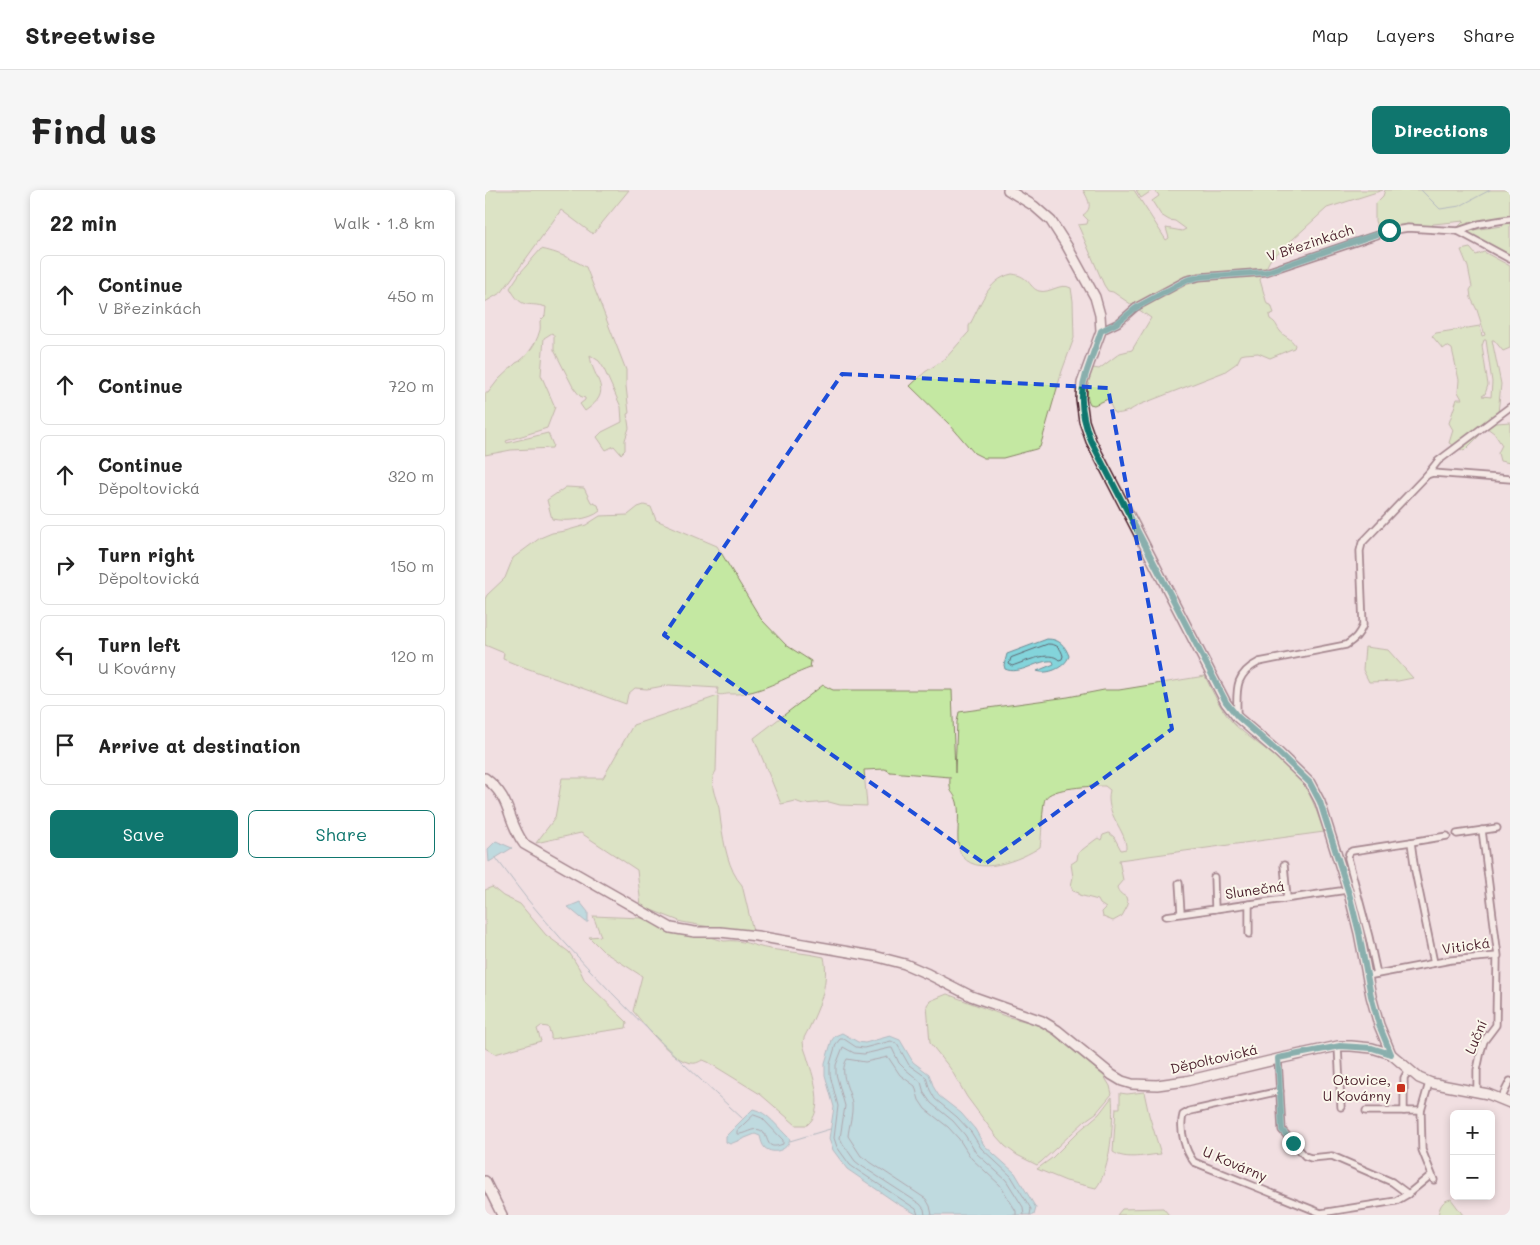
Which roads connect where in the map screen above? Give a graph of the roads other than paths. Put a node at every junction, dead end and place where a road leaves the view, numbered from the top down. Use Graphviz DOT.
graph roads {
  1 [pos="1009,190"];
  2 [pos="1510,219"];
  3 [pos="1458,231"];
  4 [pos="1510,259"];
  5 [pos="1101,331"];
  6 [pos="1510,407"];
  7 [pos="1427,475"];
  8 [pos="1510,479"];
  9 [pos="1237,716"];
  10 [pos="485,778"];
  11 [pos="1497,828"];
  12 [pos="1482,830"];
  13 [pos="1457,834"];
  14 [pos="1447,836"];
  15 [pos="1411,842"];
  16 [pos="1284,865"];
  17 [pos="1214,877"];
  18 [pos="1179,883"];
  19 [pos="1347,890"];
  20 [pos="1287,898"];
  21 [pos="1249,904"];
  22 [pos="1215,909"];
  23 [pos="1181,913"];
  24 [pos="1165,916"];
  25 [pos="1249,934"];
  26 [pos="1497,960"];
  27 [pos="1434,963"];
  28 [pos="1372,975"];
  29 [pos="1338,1046"];
  30 [pos="1391,1054"];
  31 [pos="1278,1058"];
  32 [pos="1409,1069"];
  33 [pos="1510,1081"];
  34 [pos="1429,1082"];
  35 [pos="1280,1091"];
  36 [pos="1477,1093"];
  37 [pos="1506,1101"];
  38 [pos="1341,1106"];
  39 [pos="1366,1111"];
  40 [pos="1404,1111"];
  41 [pos="1421,1111"];
  42 [pos="485,1181"];
  43 [pos="1409,1194"];
  44 [pos="502,1215"];
  1 -- 5 [label="street"];
  2 -- 3 [label="street, V Březinkách"];
  3 -- 4 [label="street"];
  3 -- 5 [label="street, V Březinkách"];
  5 -- 9 [label="street, Děpoltovická"];
  6 -- 7 [label="street"];
  7 -- 8 [label="street"];
  7 -- 9 [label="street"];
  9 -- 19 [label="street, Děpoltovická"];
  10 -- 31 [label="street, Děpoltovická"];
  11 -- 12 [label="street"];
  12 -- 13 [label="street"];
  12 -- 27 [label="street, Vitická"];
  14 -- 15 [label="street"];
  15 -- 27 [label="street, Vitická"];
  15 -- 28 [label="street"];
  16 -- 20 [label="street"];
  17 -- 22 [label="street"];
  18 -- 23 [label="street"];
  19 -- 20 [label="street, Slunečná"];
  19 -- 28 [label="street, Děpoltovická"];
  20 -- 21 [label="street, Slunečná"];
  21 -- 22 [label="street, Slunečná"];
  21 -- 25 [label="street"];
  22 -- 23 [label="street, Slunečná"];
  23 -- 24 [label="street, Slunečná"];
  26 -- 36 [label="street, Luční"];
  27 -- 28 [label="street, Vitická"];
  28 -- 30 [label="street, Děpoltovická"];
  29 -- 30 [label="street, Děpoltovická"];
  29 -- 31 [label="street, Děpoltovická"];
  29 -- 38 [label="street"];
  30 -- 32 [label="street, Děpoltovická"];
  31 -- 35 [label="street"];
  32 -- 34 [label="street, Děpoltovická"];
  32 -- 40 [label="street"];
  33 -- 37 [label="street"];
  34 -- 36 [label="street, Děpoltovická"];
  34 -- 41 [label="street"];
  35 -- 43 [label="street"];
  35 -- 43 [label="street, U Kovárny"];
  36 -- 37 [label="street, Děpoltovická"];
  39 -- 40 [label="street"];
  40 -- 41 [label="street"];
  41 -- 43 [label="street, U Kovárny"];
  42 -- 44 [label="street"];
}
